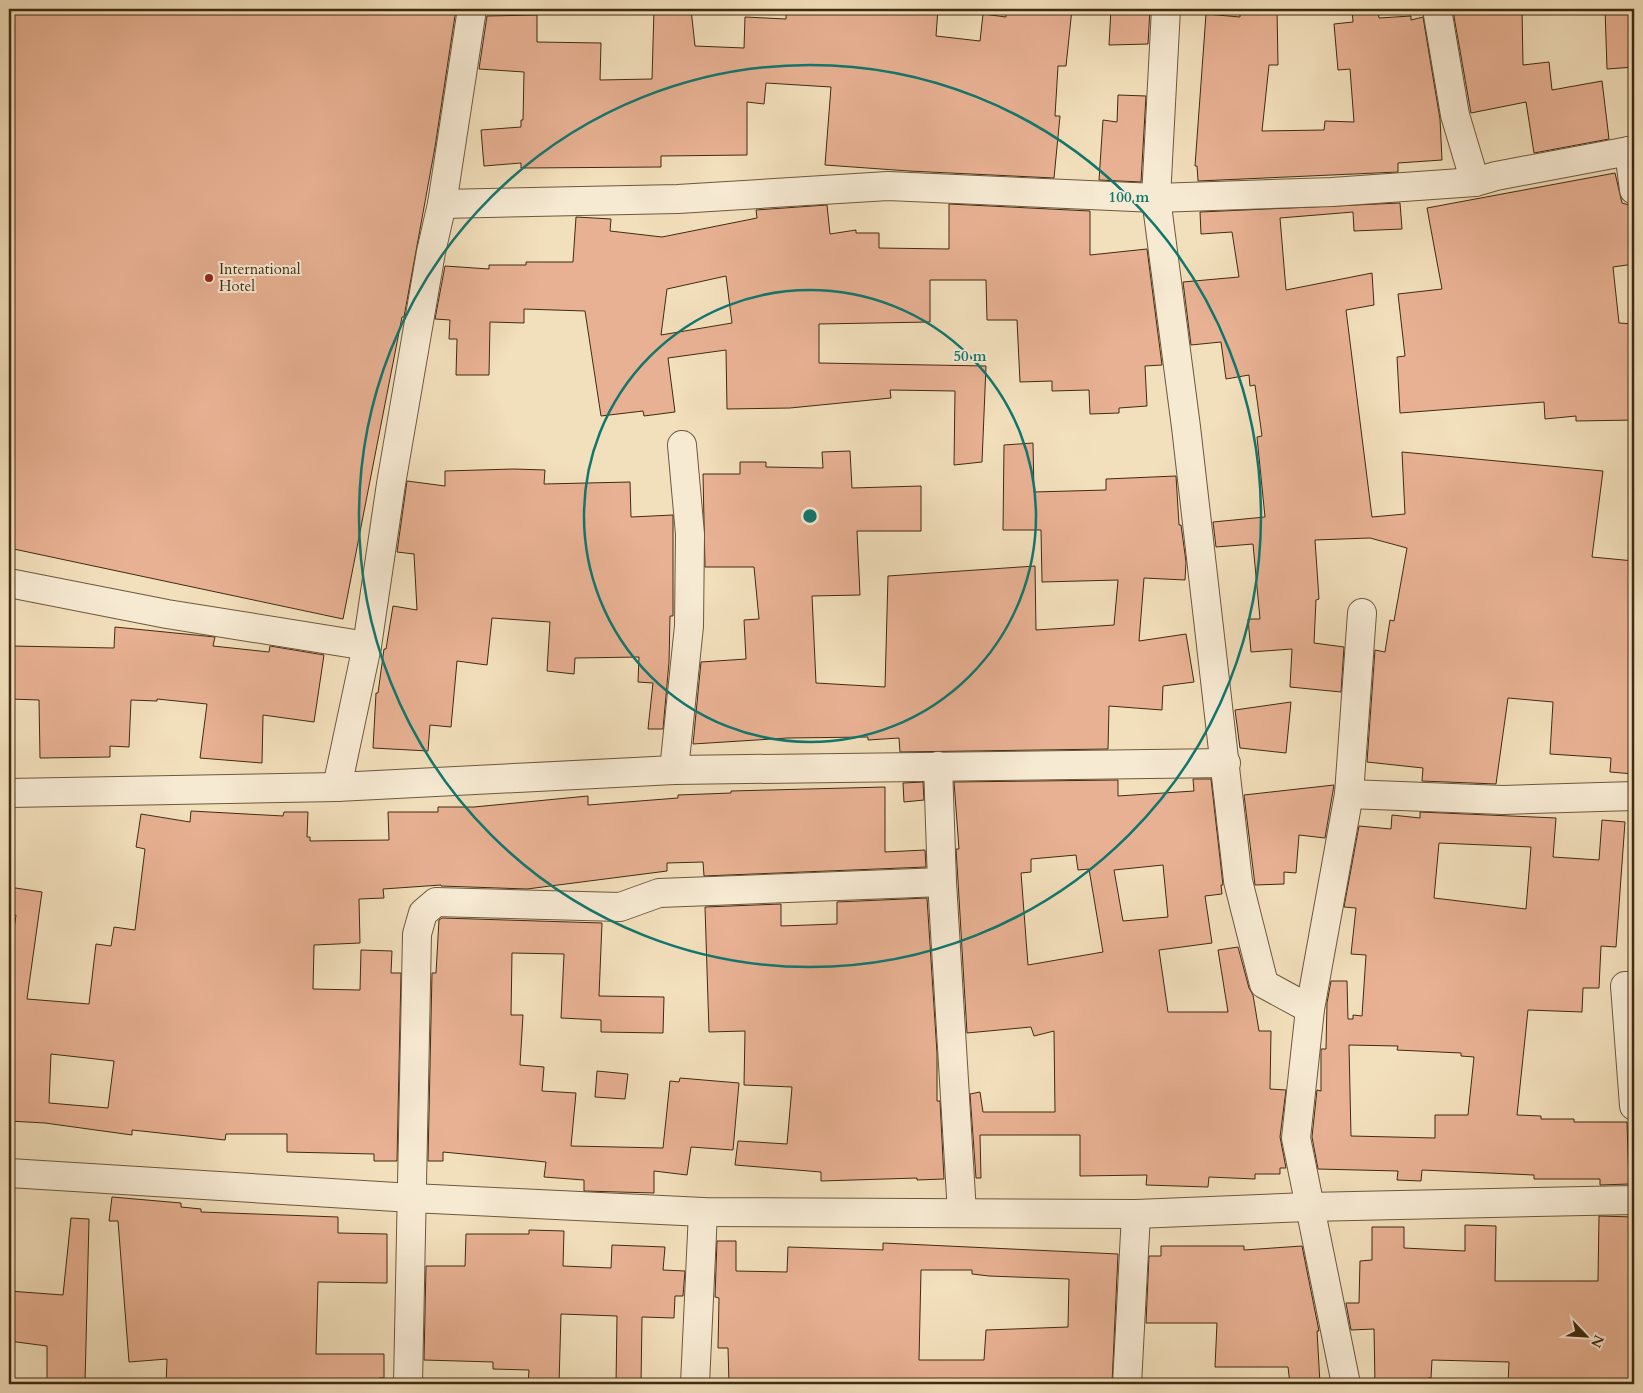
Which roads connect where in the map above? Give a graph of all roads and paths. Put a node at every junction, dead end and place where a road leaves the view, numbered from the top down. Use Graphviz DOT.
graph roads {
  1 [pos="472,9"];
  2 [pos="1166,9"];
  3 [pos="1437,9"];
  4 [pos="1632,150"];
  5 [pos="1475,182"];
  6 [pos="1634,190"];
  7 [pos="1156,198"];
  8 [pos="442,204"];
  9 [pos="682,445"];
  10 [pos="9,583"];
  11 [pos="1362,613"];
  12 [pos="367,646"];
  13 [pos="1226,763"];
  14 [pos="938,766"];
  15 [pos="674,770"];
  16 [pos="337,786"];
  17 [pos="9,793"];
  18 [pos="1349,794"];
  19 [pos="1634,796"];
  20 [pos="942,882"];
  21 [pos="1634,986"];
  22 [pos="1310,1009"];
  23 [pos="1634,1106"];
  24 [pos="9,1173"];
  25 [pos="412,1198"];
  26 [pos="1634,1200"];
  27 [pos="1308,1207"];
  28 [pos="703,1212"];
  29 [pos="962,1213"];
  30 [pos="1136,1214"];
  31 [pos="408,1384"];
  32 [pos="695,1384"];
  33 [pos="1127,1384"];
  34 [pos="1346,1384"];
  1 -- 8 [label="street"];
  2 -- 7 [label="street"];
  3 -- 5 [label="street"];
  4 -- 5 [label="street"];
  4 -- 6 [label="street"];
  5 -- 7 [label="street"];
  7 -- 8 [label="street"];
  7 -- 13 [label="street"];
  8 -- 12 [label="street"];
  9 -- 15 [label="street"];
  10 -- 12 [label="street"];
  11 -- 18 [label="street"];
  12 -- 16 [label="street"];
  13 -- 14 [label="street"];
  13 -- 22 [label="street"];
  14 -- 15 [label="street"];
  14 -- 20 [label="street"];
  15 -- 16 [label="street"];
  16 -- 17 [label="street"];
  18 -- 19 [label="street"];
  18 -- 22 [label="street"];
  20 -- 25 [label="street"];
  20 -- 29 [label="street"];
  21 -- 23 [label="street"];
  22 -- 27 [label="street"];
  24 -- 25 [label="street"];
  25 -- 28 [label="street"];
  25 -- 31 [label="street"];
  26 -- 27 [label="street"];
  27 -- 30 [label="street"];
  27 -- 34 [label="street"];
  28 -- 29 [label="street"];
  28 -- 32 [label="street"];
  29 -- 30 [label="street"];
  30 -- 33 [label="street"];
}
